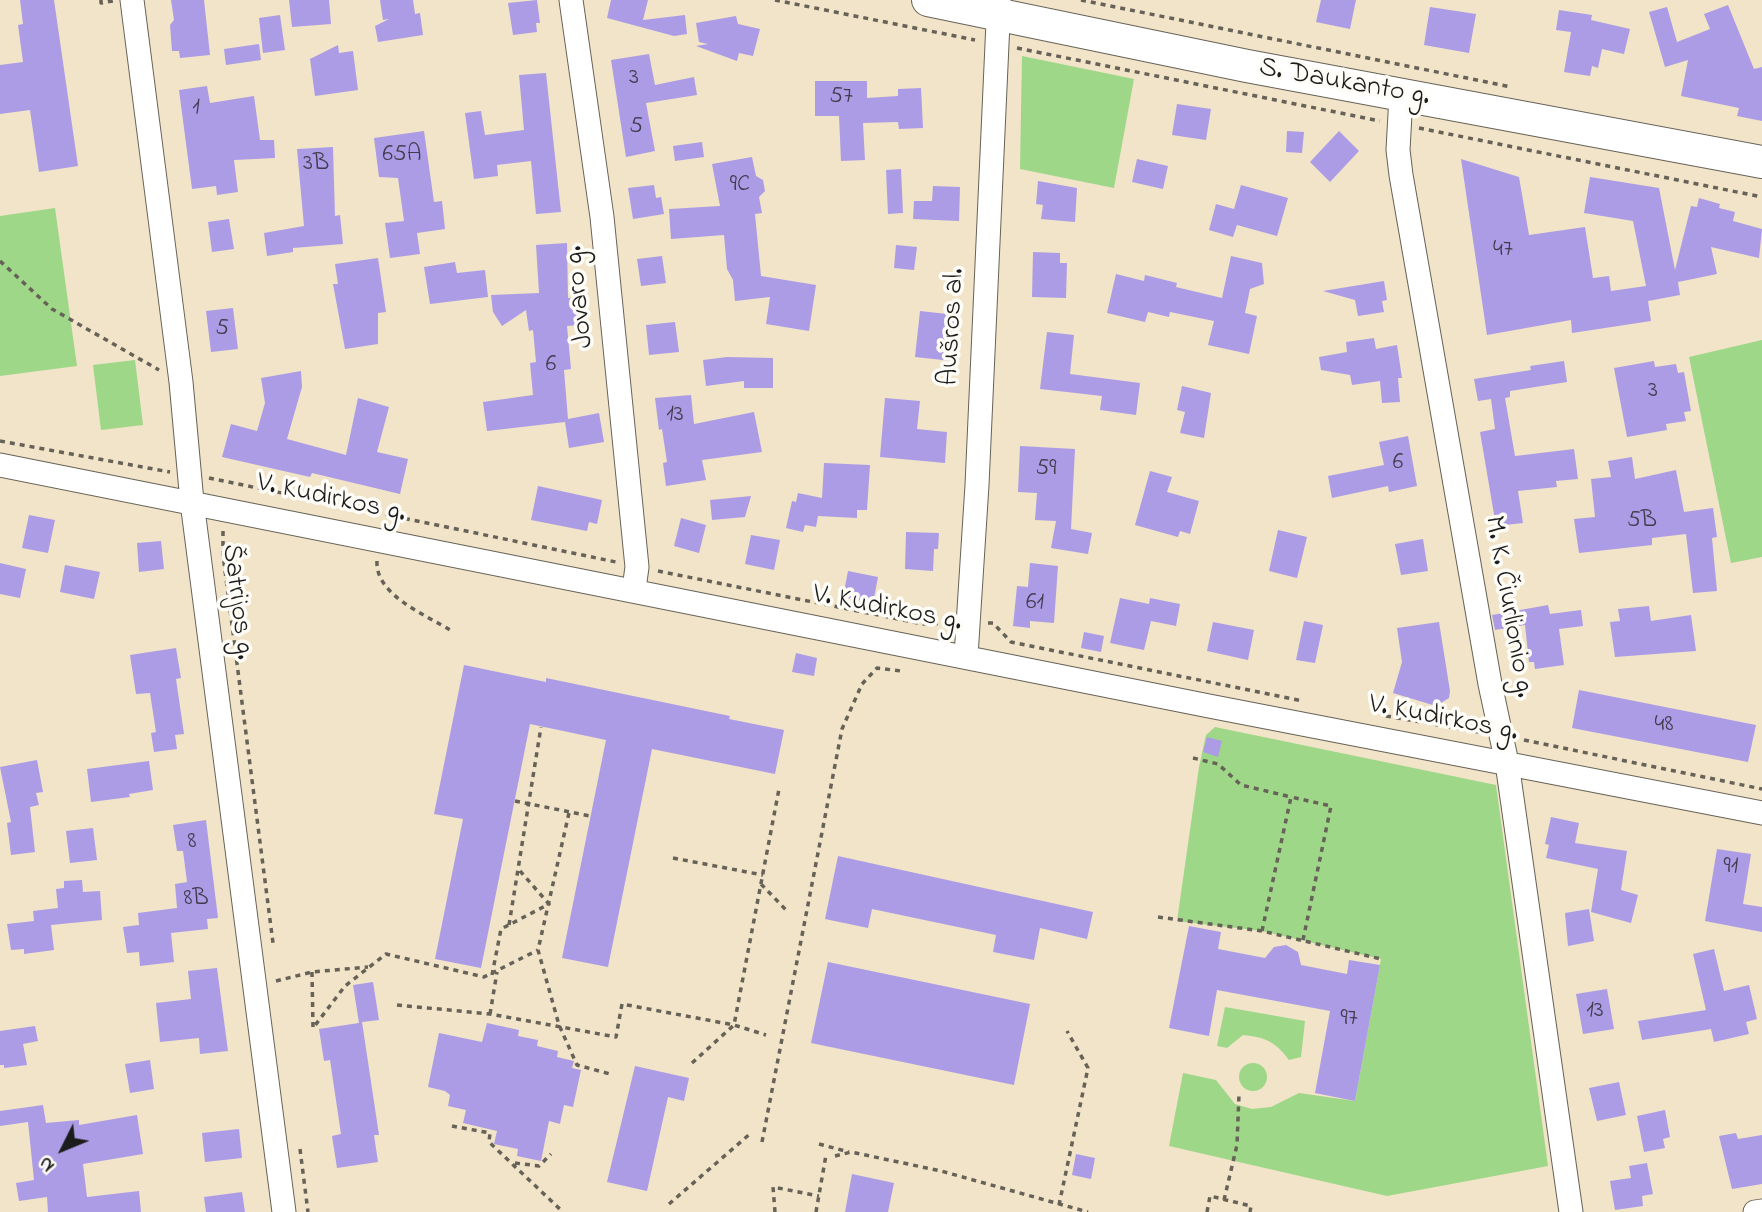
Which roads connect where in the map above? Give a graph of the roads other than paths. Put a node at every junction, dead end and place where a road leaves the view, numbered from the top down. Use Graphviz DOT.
graph roads {
  1 [pos="132,0"];
  2 [pos="571,0"];
  3 [pos="928,0"];
  4 [pos="998,20"];
  5 [pos="1400,110"];
  6 [pos="1762,162"];
  7 [pos="0,465"];
  8 [pos="192,502"];
  9 [pos="636,578"];
  10 [pos="966,656"];
  11 [pos="1507,763"];
  12 [pos="1762,813"];
  13 [pos="1762,1211"];
  14 [pos="284,1212"];
  15 [pos="1571,1212"];
  16 [pos="1755,1212"];
  1 -- 8 [label="street, Šatrijos g."];
  2 -- 9 [label="street, Jovaro g."];
  3 -- 4 [label="main road, S. Daukanto g."];
  4 -- 5 [label="main road, S. Daukanto g."];
  4 -- 10 [label="street, Aušros al."];
  5 -- 6 [label="main road, S. Daukanto g."];
  5 -- 11 [label="street, M. K. Čiurlionio g."];
  7 -- 8 [label="street, V. Kudirkos g."];
  8 -- 9 [label="street, V. Kudirkos g."];
  8 -- 14 [label="street, Šatrijos g."];
  9 -- 10 [label="street, V. Kudirkos g."];
  10 -- 11 [label="street, V. Kudirkos g."];
  11 -- 12 [label="street, V. Kudirkos g."];
  11 -- 15 [label="street, M. K. Čiurlionio g."];
  13 -- 16 [label="street"];
}
